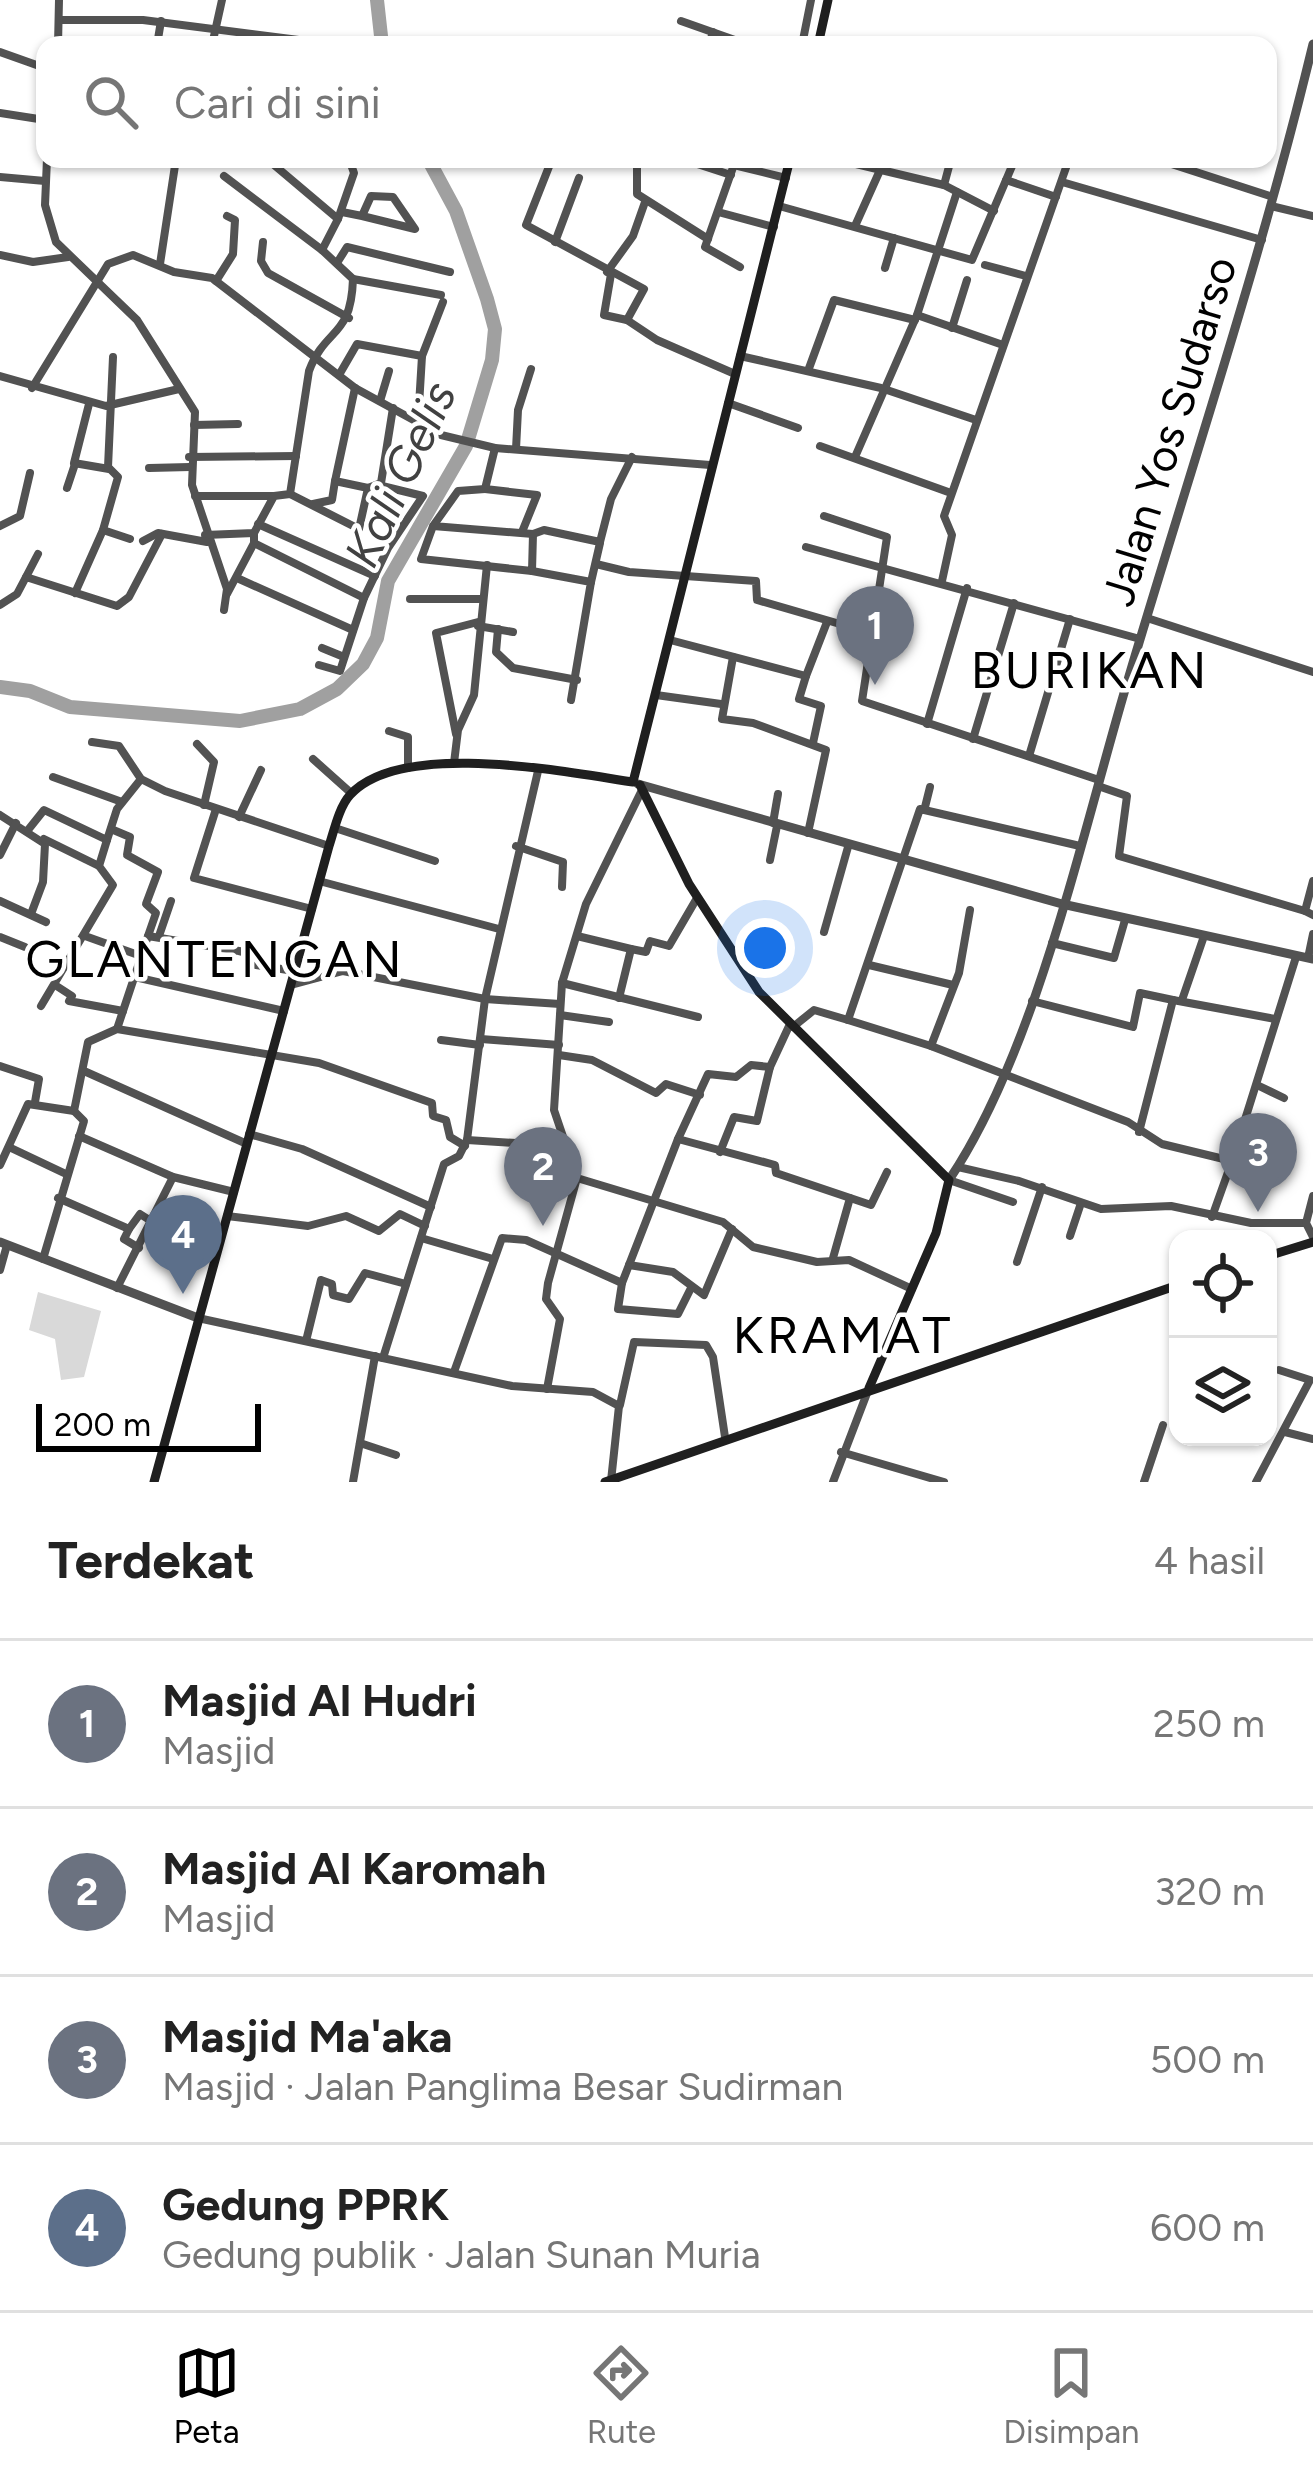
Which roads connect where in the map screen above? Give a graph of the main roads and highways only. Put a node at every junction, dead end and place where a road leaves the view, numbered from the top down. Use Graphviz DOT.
graph roads {
  1 [pos="828,0"];
  2 [pos="820,36"];
  3 [pos="788,168"];
  4 [pos="638,786"];
  5 [pos="1313,1239"];
  6 [pos="1277,1253"];
  7 [pos="1169,1288"];
  8 [pos="869,1388"];
  9 [pos="608,1481"];
  10 [pos="154,1482"];
  1 -- 2 [label="main road"];
  3 -- 4 [label="main road"];
  4 -- 8 [label="main road"];
  4 -- 10 [label="main road"];
  5 -- 6 [label="main road"];
  7 -- 8 [label="main road"];
  8 -- 9 [label="main road"];
}
